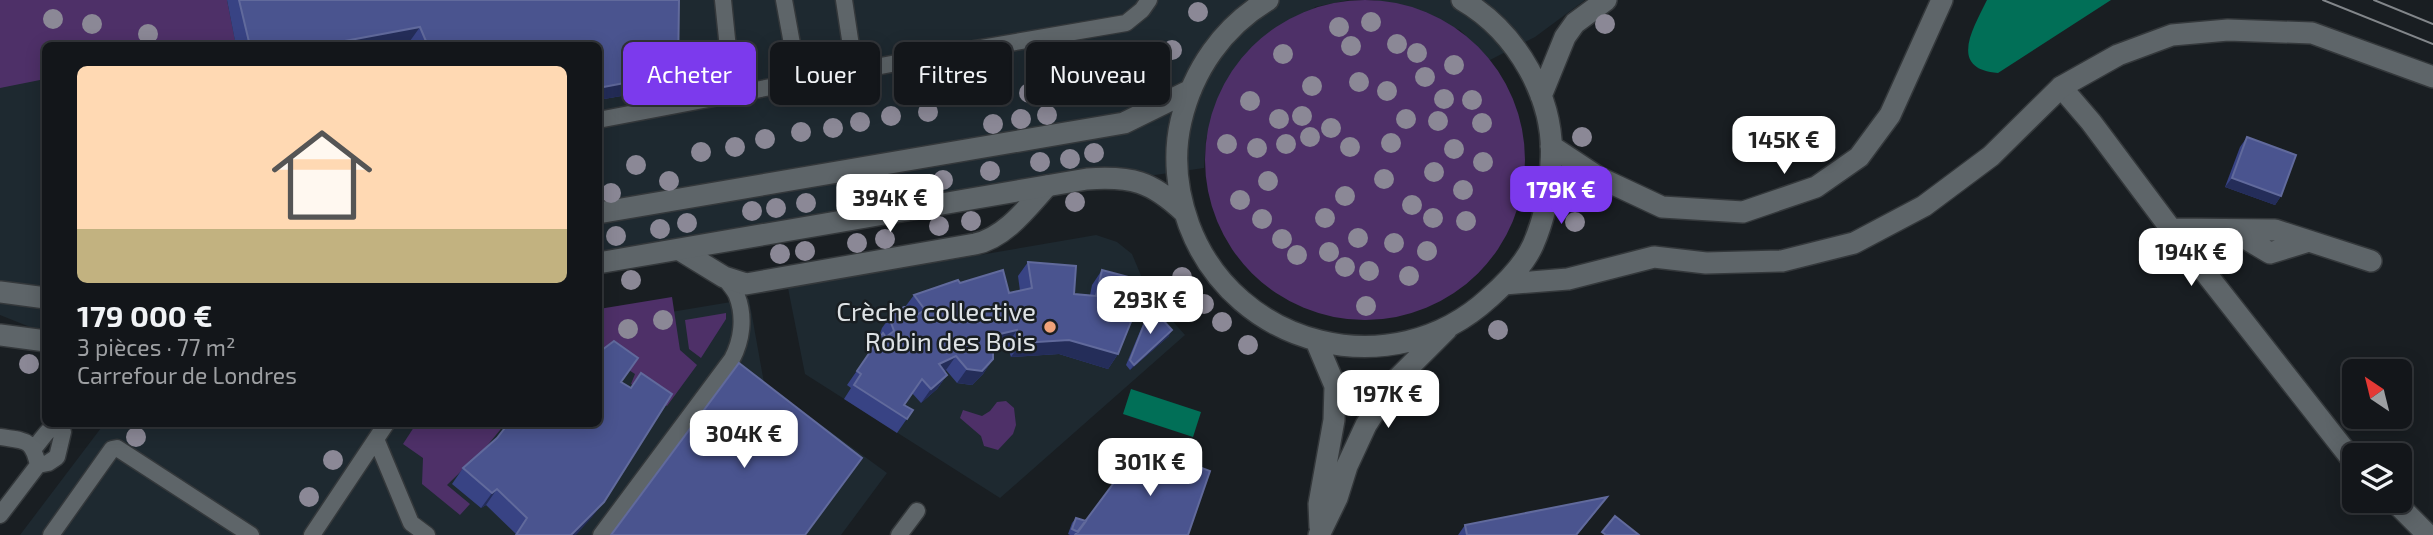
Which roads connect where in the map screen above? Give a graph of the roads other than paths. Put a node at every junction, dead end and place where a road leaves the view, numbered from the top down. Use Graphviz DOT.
graph roads {
  1 [pos="723,0"];
  2 [pos="784,0"];
  3 [pos="844,0"];
  4 [pos="1149,0"];
  5 [pos="1268,0"];
  6 [pos="1493,0"];
  7 [pos="1606,0"];
  8 [pos="1942,0"];
  9 [pos="1466,2"];
  10 [pos="727,42"];
  11 [pos="792,42"];
  12 [pos="850,42"];
  13 [pos="880,67"];
  14 [pos="2433,77"];
  15 [pos="770,87"];
  16 [pos="2061,87"];
  17 [pos="1191,90"];
  18 [pos="1541,96"];
  19 [pos="602,119"];
  20 [pos="1550,146"];
  21 [pos="1047,186"];
  22 [pos="602,212"];
  23 [pos="1184,212"];
  24 [pos="2171,229"];
  25 [pos="680,250"];
  26 [pos="2371,261"];
  27 [pos="602,262"];
  28 [pos="724,276"];
  29 [pos="1504,284"];
  30 [pos="0,292"];
  31 [pos="42,297"];
  32 [pos="1451,325"];
  33 [pos="0,335"];
  34 [pos="42,340"];
  35 [pos="1317,341"];
  36 [pos="52,427"];
  37 [pos="59,427"];
  38 [pos="384,427"];
  39 [pos="0,437"];
  40 [pos="376,439"];
  41 [pos="2342,447"];
  42 [pos="34,448"];
  43 [pos="38,465"];
  44 [pos="917,511"];
  45 [pos="2406,513"];
  46 [pos="0,515"];
  47 [pos="1319,532"];
  48 [pos="51,535"];
  49 [pos="251,535"];
  50 [pos="312,535"];
  51 [pos="427,535"];
  52 [pos="601,535"];
  53 [pos="899,535"];
  54 [pos="2428,535"];
  1 -- 10 [label="lane"];
  2 -- 11 [label="lane"];
  3 -- 12 [label="lane"];
  4 -- 13 [label="lane"];
  5 -- 17 [label="street"];
  6 -- 9 [label="street"];
  7 -- 18 [label="street"];
  8 -- 20 [label="street"];
  9 -- 18 [label="street"];
  14 -- 16 [label="street"];
  15 -- 19 [label="lane"];
  16 -- 24 [label="street"];
  16 -- 29 [label="street"];
  17 -- 22 [label="street"];
  17 -- 23 [label="street"];
  18 -- 20 [label="street"];
  20 -- 29 [label="street"];
  21 -- 23 [label="street"];
  21 -- 25 [label="street"];
  21 -- 28 [label="street"];
  23 -- 35 [label="street"];
  24 -- 26 [label="street"];
  24 -- 41 [label="street"];
  25 -- 27 [label="street"];
  25 -- 28 [label="street"];
  28 -- 52 [label="lane"];
  29 -- 32 [label="street"];
  30 -- 31 [label="street"];
  32 -- 35 [label="street"];
  32 -- 47 [label="street"];
  33 -- 34 [label="street"];
  35 -- 47 [label="street"];
  36 -- 42 [label="lane"];
  37 -- 43 [label="lane"];
  38 -- 40 [label="lane"];
  39 -- 42 [label="lane"];
  40 -- 50 [label="lane"];
  40 -- 51 [label="lane"];
  42 -- 43 [label="lane"];
  43 -- 46 [label="lane"];
  44 -- 53 [label="lane"];
  45 -- 54 [label="street"];
  48 -- 49 [label="lane"];
}
